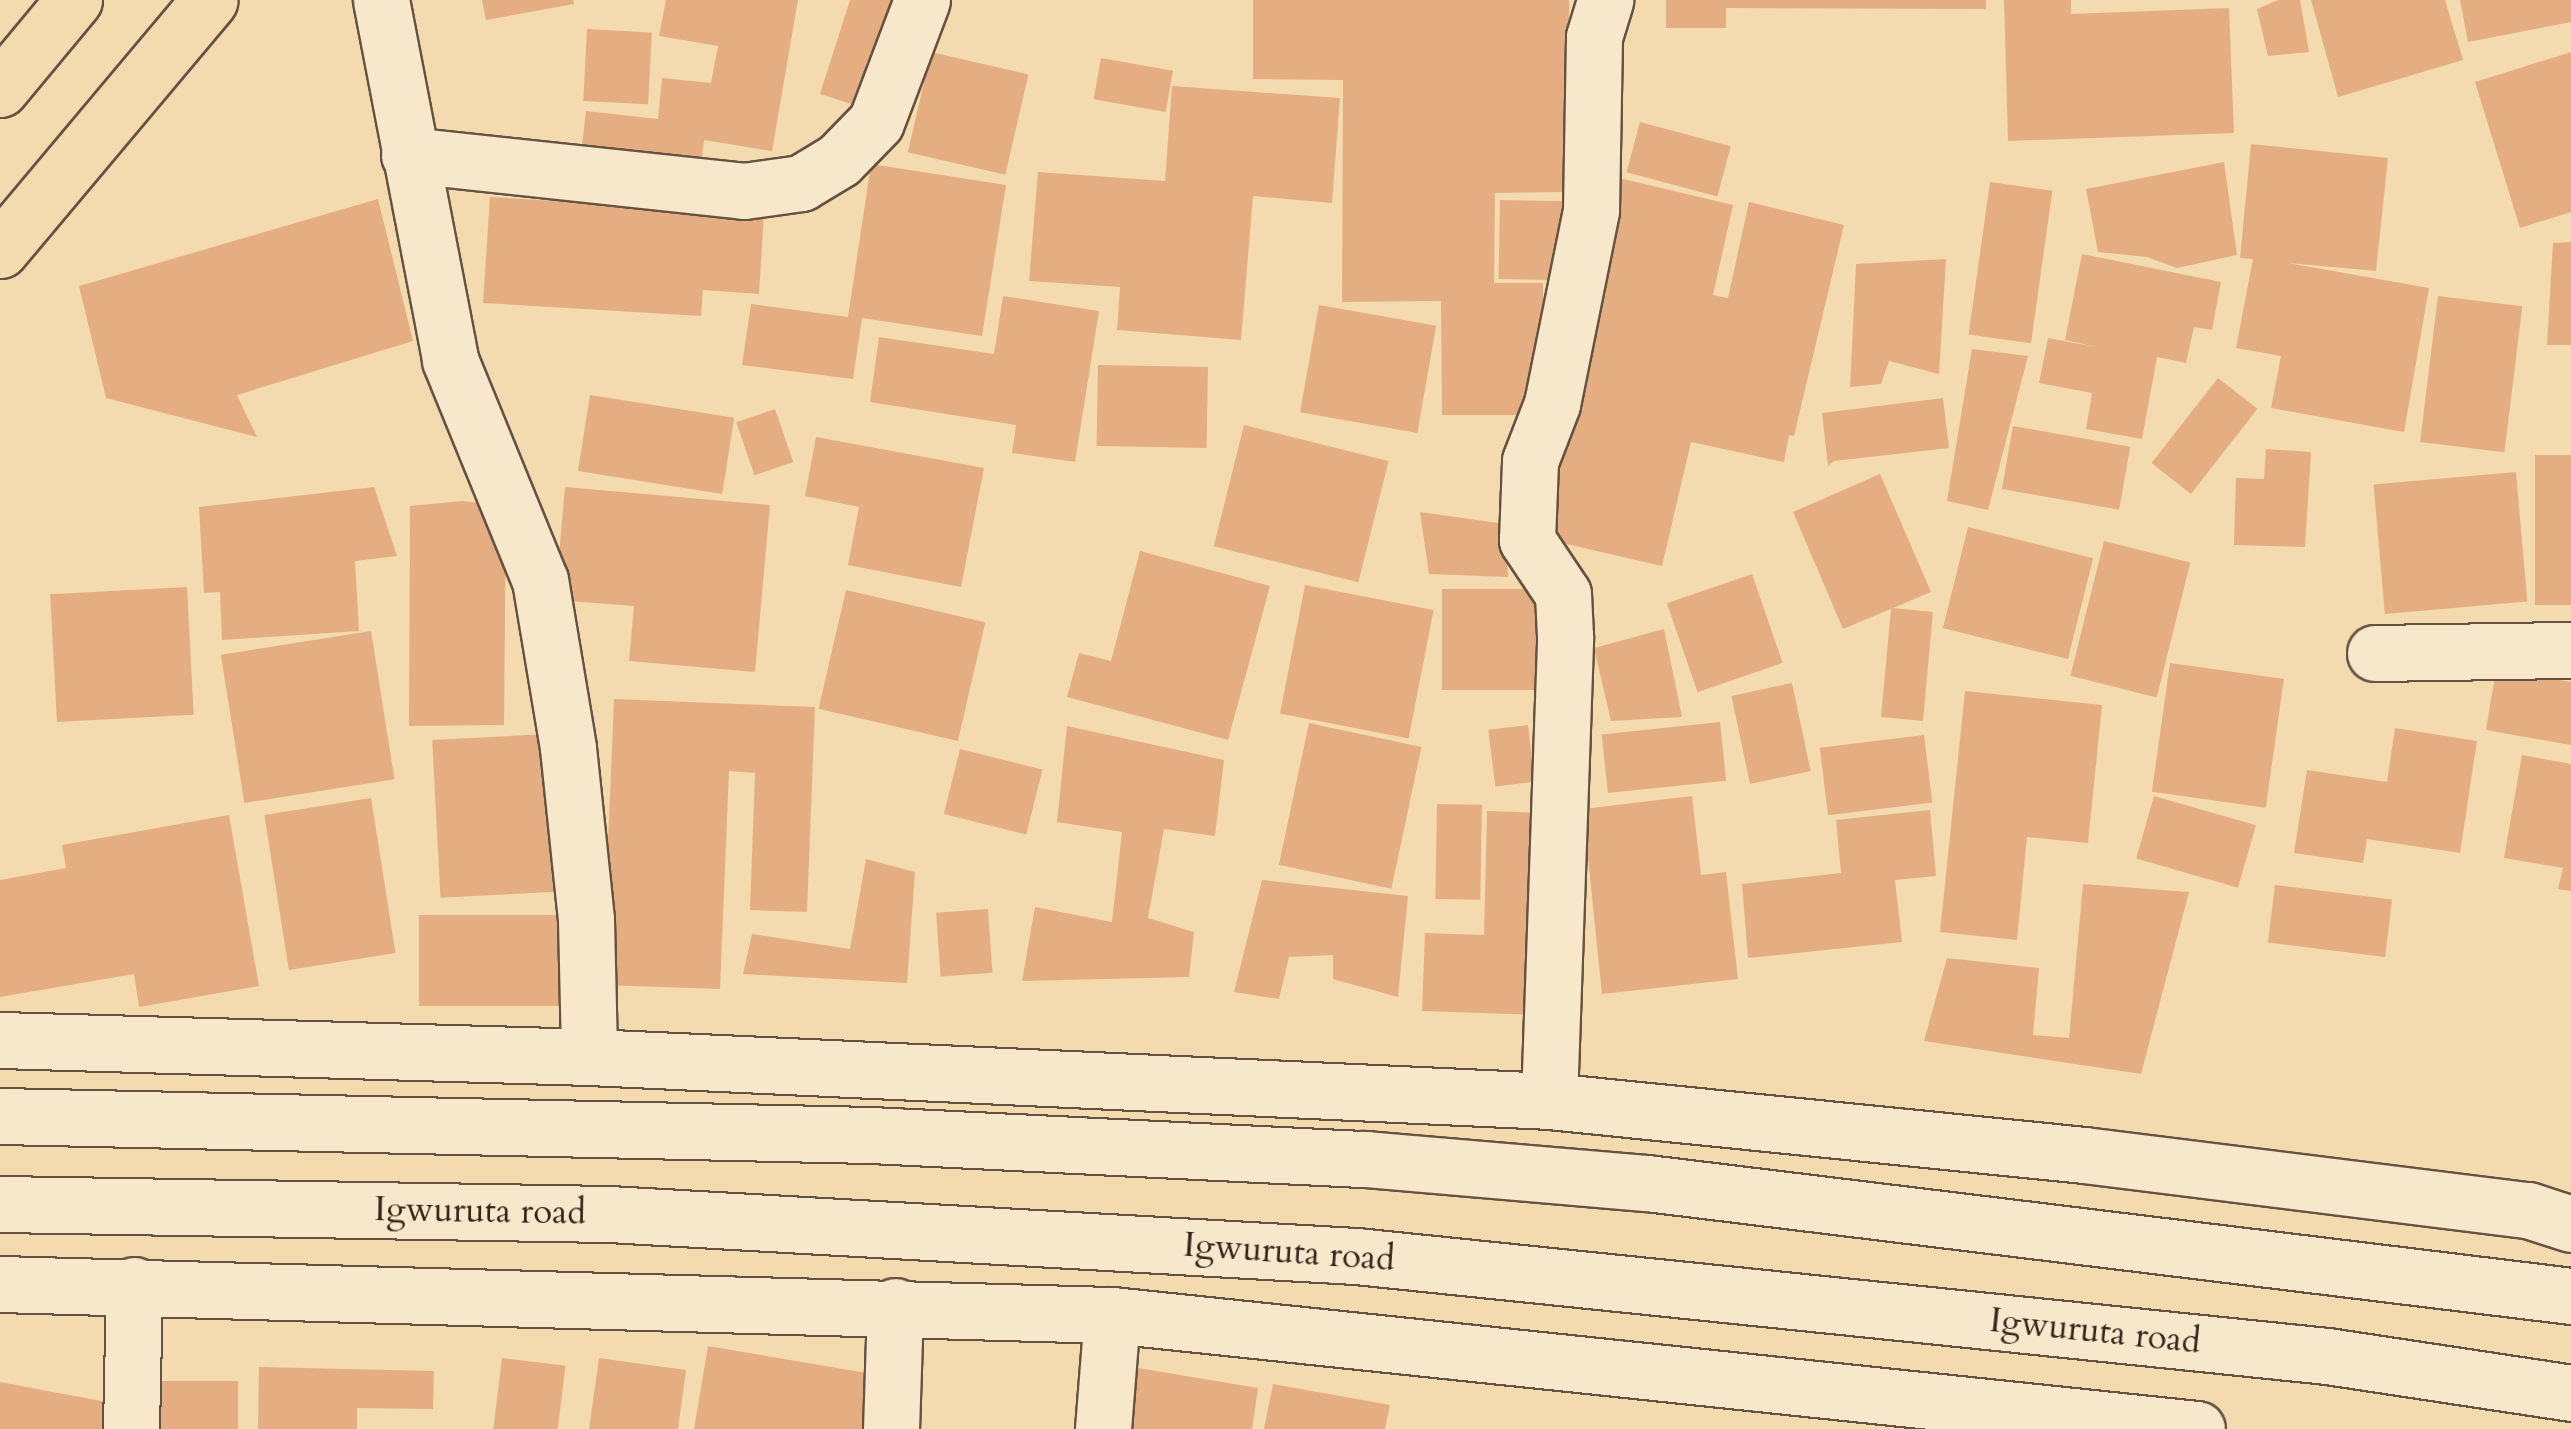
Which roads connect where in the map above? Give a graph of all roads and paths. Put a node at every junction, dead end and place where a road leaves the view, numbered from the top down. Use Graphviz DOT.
graph roads {
  1 [pos="74,0"];
  2 [pos="210,0"];
  3 [pos="381,0"];
  4 [pos="922,0"];
  5 [pos="1606,0"];
  6 [pos="0,89"];
  7 [pos="409,155"];
  8 [pos="0,250"];
  9 [pos="2571,650"];
  10 [pos="2375,654"];
  11 [pos="0,1040"];
  12 [pos="589,1058"];
  13 [pos="1549,1101"];
  14 [pos="0,1116"];
  15 [pos="0,1204"];
  16 [pos="2571,1224"];
  17 [pos="0,1284"];
  18 [pos="134,1285"];
  19 [pos="2571,1296"];
  20 [pos="896,1306"];
  21 [pos="1112,1315"];
  22 [pos="2571,1393"];
  23 [pos="1897,1413"];
  24 [pos="131,1429"];
  25 [pos="891,1429"];
  26 [pos="1103,1429"];
  27 [pos="2197,1429"];
  1 -- 6 [label="main road"];
  2 -- 8 [label="main road"];
  3 -- 7 [label="street"];
  4 -- 7 [label="street"];
  5 -- 13 [label="street"];
  7 -- 12 [label="street"];
  9 -- 10 [label="street"];
  11 -- 12 [label="street"];
  12 -- 13 [label="street"];
  13 -- 16 [label="street"];
  14 -- 19 [label="street"];
  15 -- 22 [label="street, Igwuruta road"];
  17 -- 18 [label="street"];
  18 -- 20 [label="street"];
  18 -- 24 [label="street"];
  20 -- 21 [label="street"];
  20 -- 25 [label="street"];
  21 -- 23 [label="street"];
  21 -- 26 [label="street"];
  23 -- 27 [label="street"];
}
